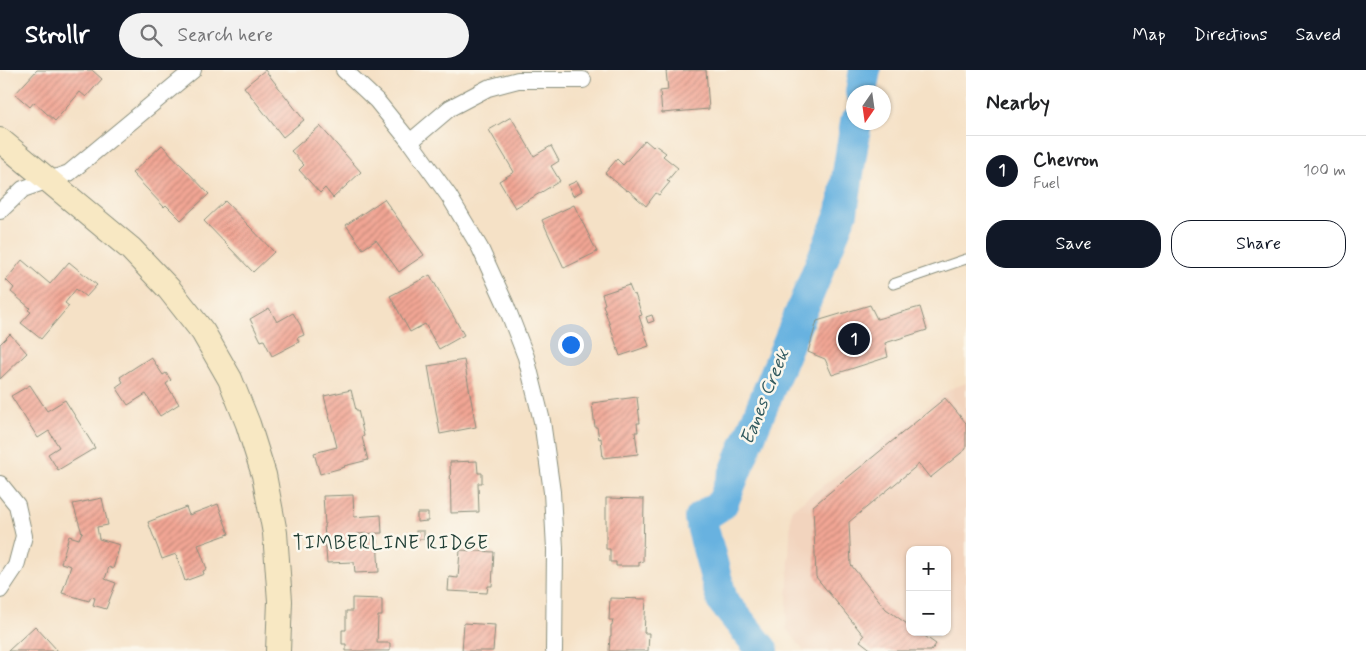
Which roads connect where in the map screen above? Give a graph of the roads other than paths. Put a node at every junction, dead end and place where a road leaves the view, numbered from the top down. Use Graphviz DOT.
graph roads {
  1 [pos="193,70"];
  2 [pos="344,70"];
  3 [pos="584,80"];
  4 [pos="0,140"];
  5 [pos="410,142"];
  6 [pos="49,180"];
  7 [pos="0,211"];
  8 [pos="966,259"];
  9 [pos="893,284"];
  10 [pos="0,484"];
  11 [pos="0,590"];
  12 [pos="278,651"];
  13 [pos="554,651"];
  1 -- 6 [label="street"];
  2 -- 5 [label="street"];
  3 -- 5 [label="street"];
  4 -- 6 [label="street"];
  5 -- 13 [label="street"];
  6 -- 7 [label="street"];
  6 -- 12 [label="street"];
  8 -- 9 [label="lane"];
  10 -- 11 [label="street"];
}
